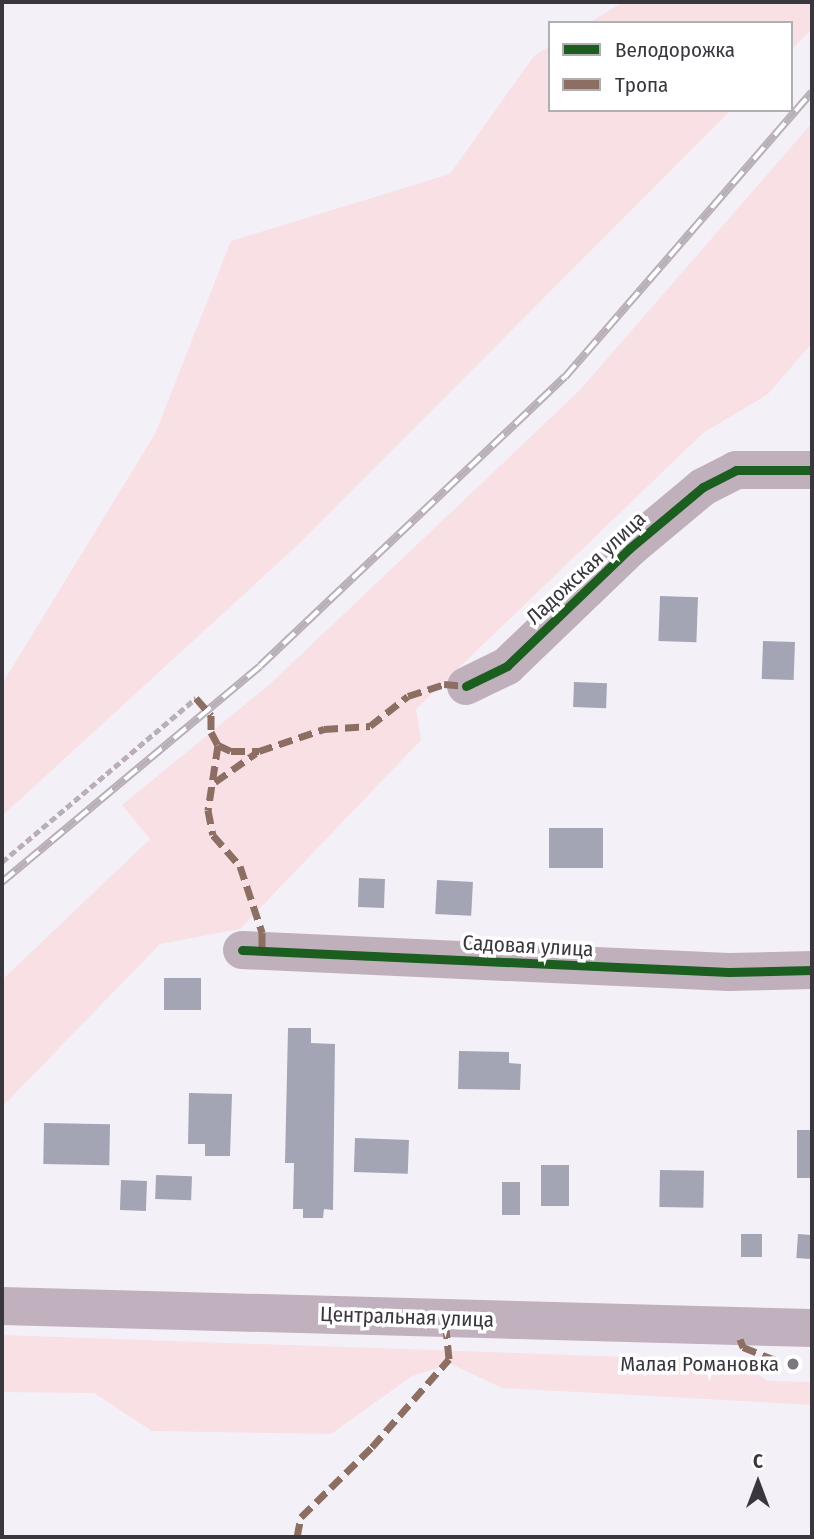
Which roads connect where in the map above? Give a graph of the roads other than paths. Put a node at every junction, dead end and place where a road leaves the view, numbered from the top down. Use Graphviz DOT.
graph roads {
  1 [pos="812,470"];
  2 [pos="466,686"];
  3 [pos="242,950"];
  4 [pos="812,970"];
  5 [pos="2,1306"];
  6 [pos="812,1328"];
  1 -- 2 [label="street, Ладожская улица"];
  3 -- 4 [label="street, Садовая улица"];
  5 -- 6 [label="main road, Центральная улица"];
}
